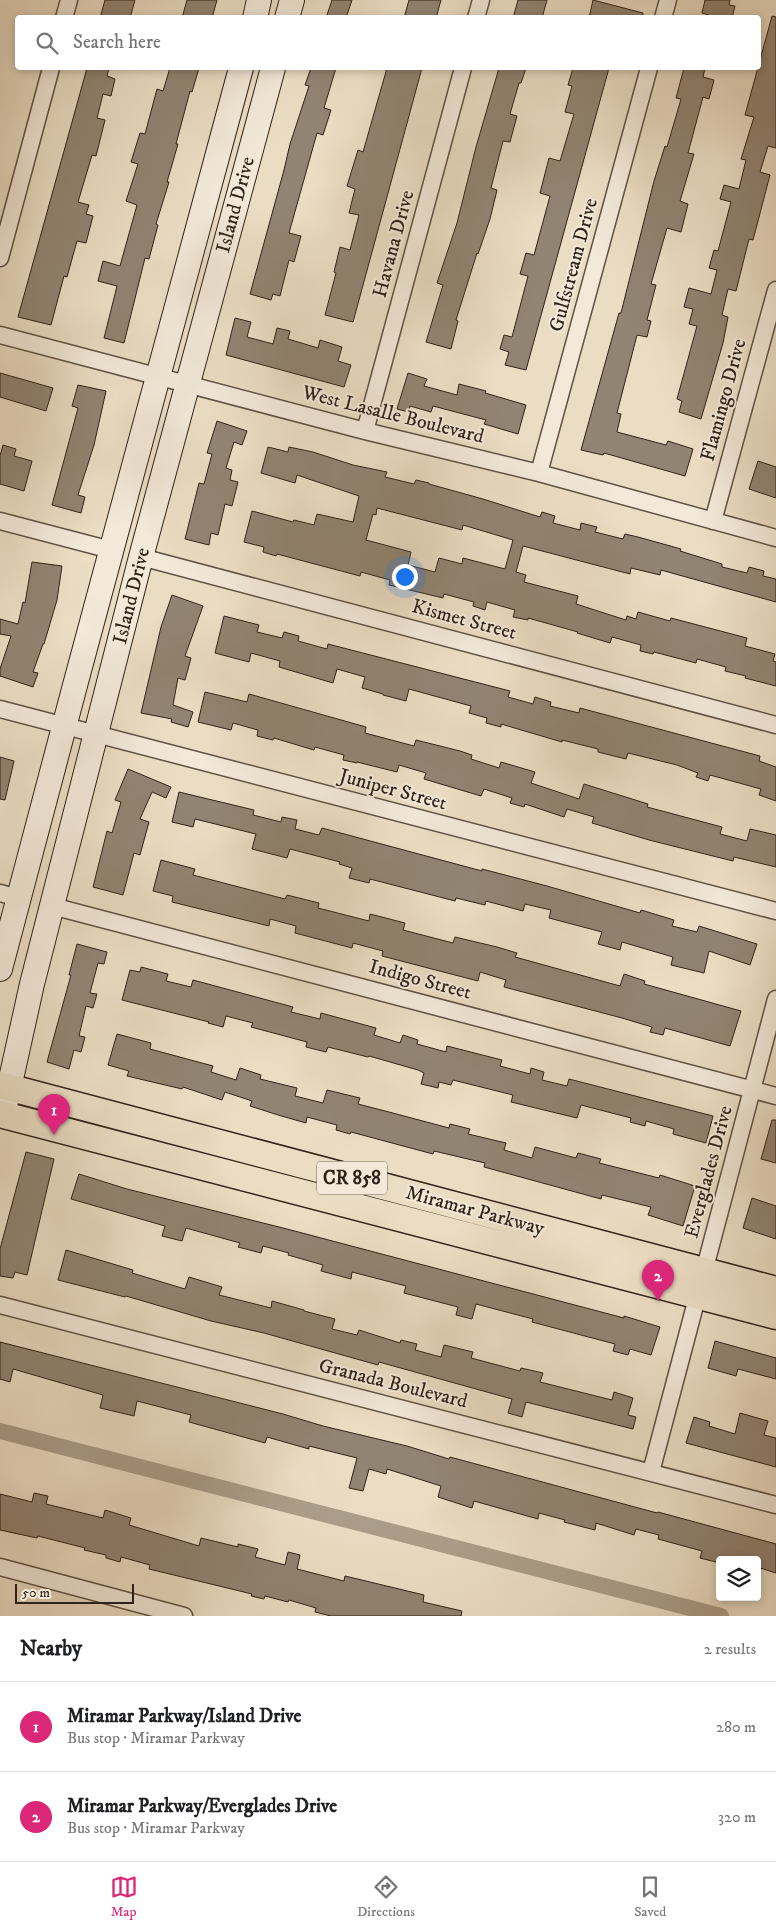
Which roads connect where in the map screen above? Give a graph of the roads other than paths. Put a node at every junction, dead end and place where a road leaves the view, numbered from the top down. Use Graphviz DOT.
graph roads {
  1 [pos="69,0"];
  2 [pos="259,0"];
  3 [pos="292,0"];
  4 [pos="481,0"];
  5 [pos="668,0"];
  6 [pos="65,15"];
  7 [pos="256,15"];
  8 [pos="288,15"];
  9 [pos="477,15"];
  10 [pos="664,15"];
  11 [pos="50,70"];
  12 [pos="240,70"];
  13 [pos="272,70"];
  14 [pos="462,70"];
  15 [pos="648,70"];
  16 [pos="0,258"];
  17 [pos="776,290"];
  18 [pos="0,334"];
  19 [pos="160,376"];
  20 [pos="187,384"];
  21 [pos="365,430"];
  22 [pos="539,474"];
  23 [pos="0,521"];
  24 [pos="714,521"];
  25 [pos="776,538"];
  26 [pos="111,550"];
  27 [pos="142,557"];
  28 [pos="0,709"];
  29 [pos="776,725"];
  30 [pos="64,726"];
  31 [pos="96,734"];
  32 [pos="9,895"];
  33 [pos="52,906"];
  34 [pos="776,911"];
  35 [pos="0,969"];
  36 [pos="776,999"];
  37 [pos="4,1086"];
  38 [pos="753,1090"];
  39 [pos="776,1096"];
  40 [pos="1,1118"];
  41 [pos="700,1284"];
  42 [pos="776,1290"];
  43 [pos="0,1305"];
  44 [pos="776,1316"];
  45 [pos="651,1472"];
  46 [pos="776,1505"];
  47 [pos="0,1567"];
  48 [pos="184,1616"];
  1 -- 6 [label="street"];
  2 -- 7 [label="street"];
  3 -- 8 [label="street"];
  4 -- 9 [label="street"];
  5 -- 10 [label="street"];
  11 -- 16 [label="street"];
  12 -- 19 [label="street, Island Drive"];
  13 -- 20 [label="street, Island Drive"];
  14 -- 21 [label="street, Havana Drive"];
  15 -- 22 [label="street, Gulfstream Drive"];
  17 -- 24 [label="street, Flamingo Drive"];
  18 -- 19 [label="street, West Lasalle Boulevard"];
  19 -- 20 [label="street, West Lasalle Boulevard"];
  19 -- 26 [label="street, Island Drive"];
  20 -- 21 [label="street, West Lasalle Boulevard"];
  20 -- 27 [label="street, Island Drive"];
  21 -- 22 [label="street, West Lasalle Boulevard"];
  22 -- 24 [label="street, West Lasalle Boulevard"];
  23 -- 26 [label="street"];
  24 -- 25 [label="street, West Lasalle Boulevard"];
  26 -- 30 [label="street, Island Drive"];
  27 -- 29 [label="street, Kismet Street"];
  27 -- 31 [label="street, Island Drive"];
  28 -- 30 [label="street, Juniper Street"];
  30 -- 31 [label="street, Juniper Street"];
  30 -- 32 [label="street, Island Drive"];
  31 -- 33 [label="street, Island Drive"];
  31 -- 34 [label="street, Juniper Street"];
  32 -- 35 [label="street, Island Drive"];
  33 -- 37 [label="street, Island Drive"];
  33 -- 38 [label="street, Indigo Street"];
  36 -- 38 [label="street, Everglades Drive"];
  37 -- 40 [label="street, Island Drive"];
  37 -- 41 [label="main road, Miramar Parkway / CR 858"];
  38 -- 39 [label="street, Indigo Street"];
  38 -- 41 [label="street, Everglades Drive"];
  40 -- 41 [label="main road, Miramar Parkway / CR 858"];
  41 -- 42 [label="main road, Miramar Parkway / CR 858"];
  41 -- 44 [label="main road, Miramar Parkway / CR 858"];
  41 -- 45 [label="street, Everglades Drive"];
  43 -- 45 [label="street, Granada Boulevard"];
  45 -- 46 [label="street, Granada Boulevard"];
  47 -- 48 [label="street"];
}
